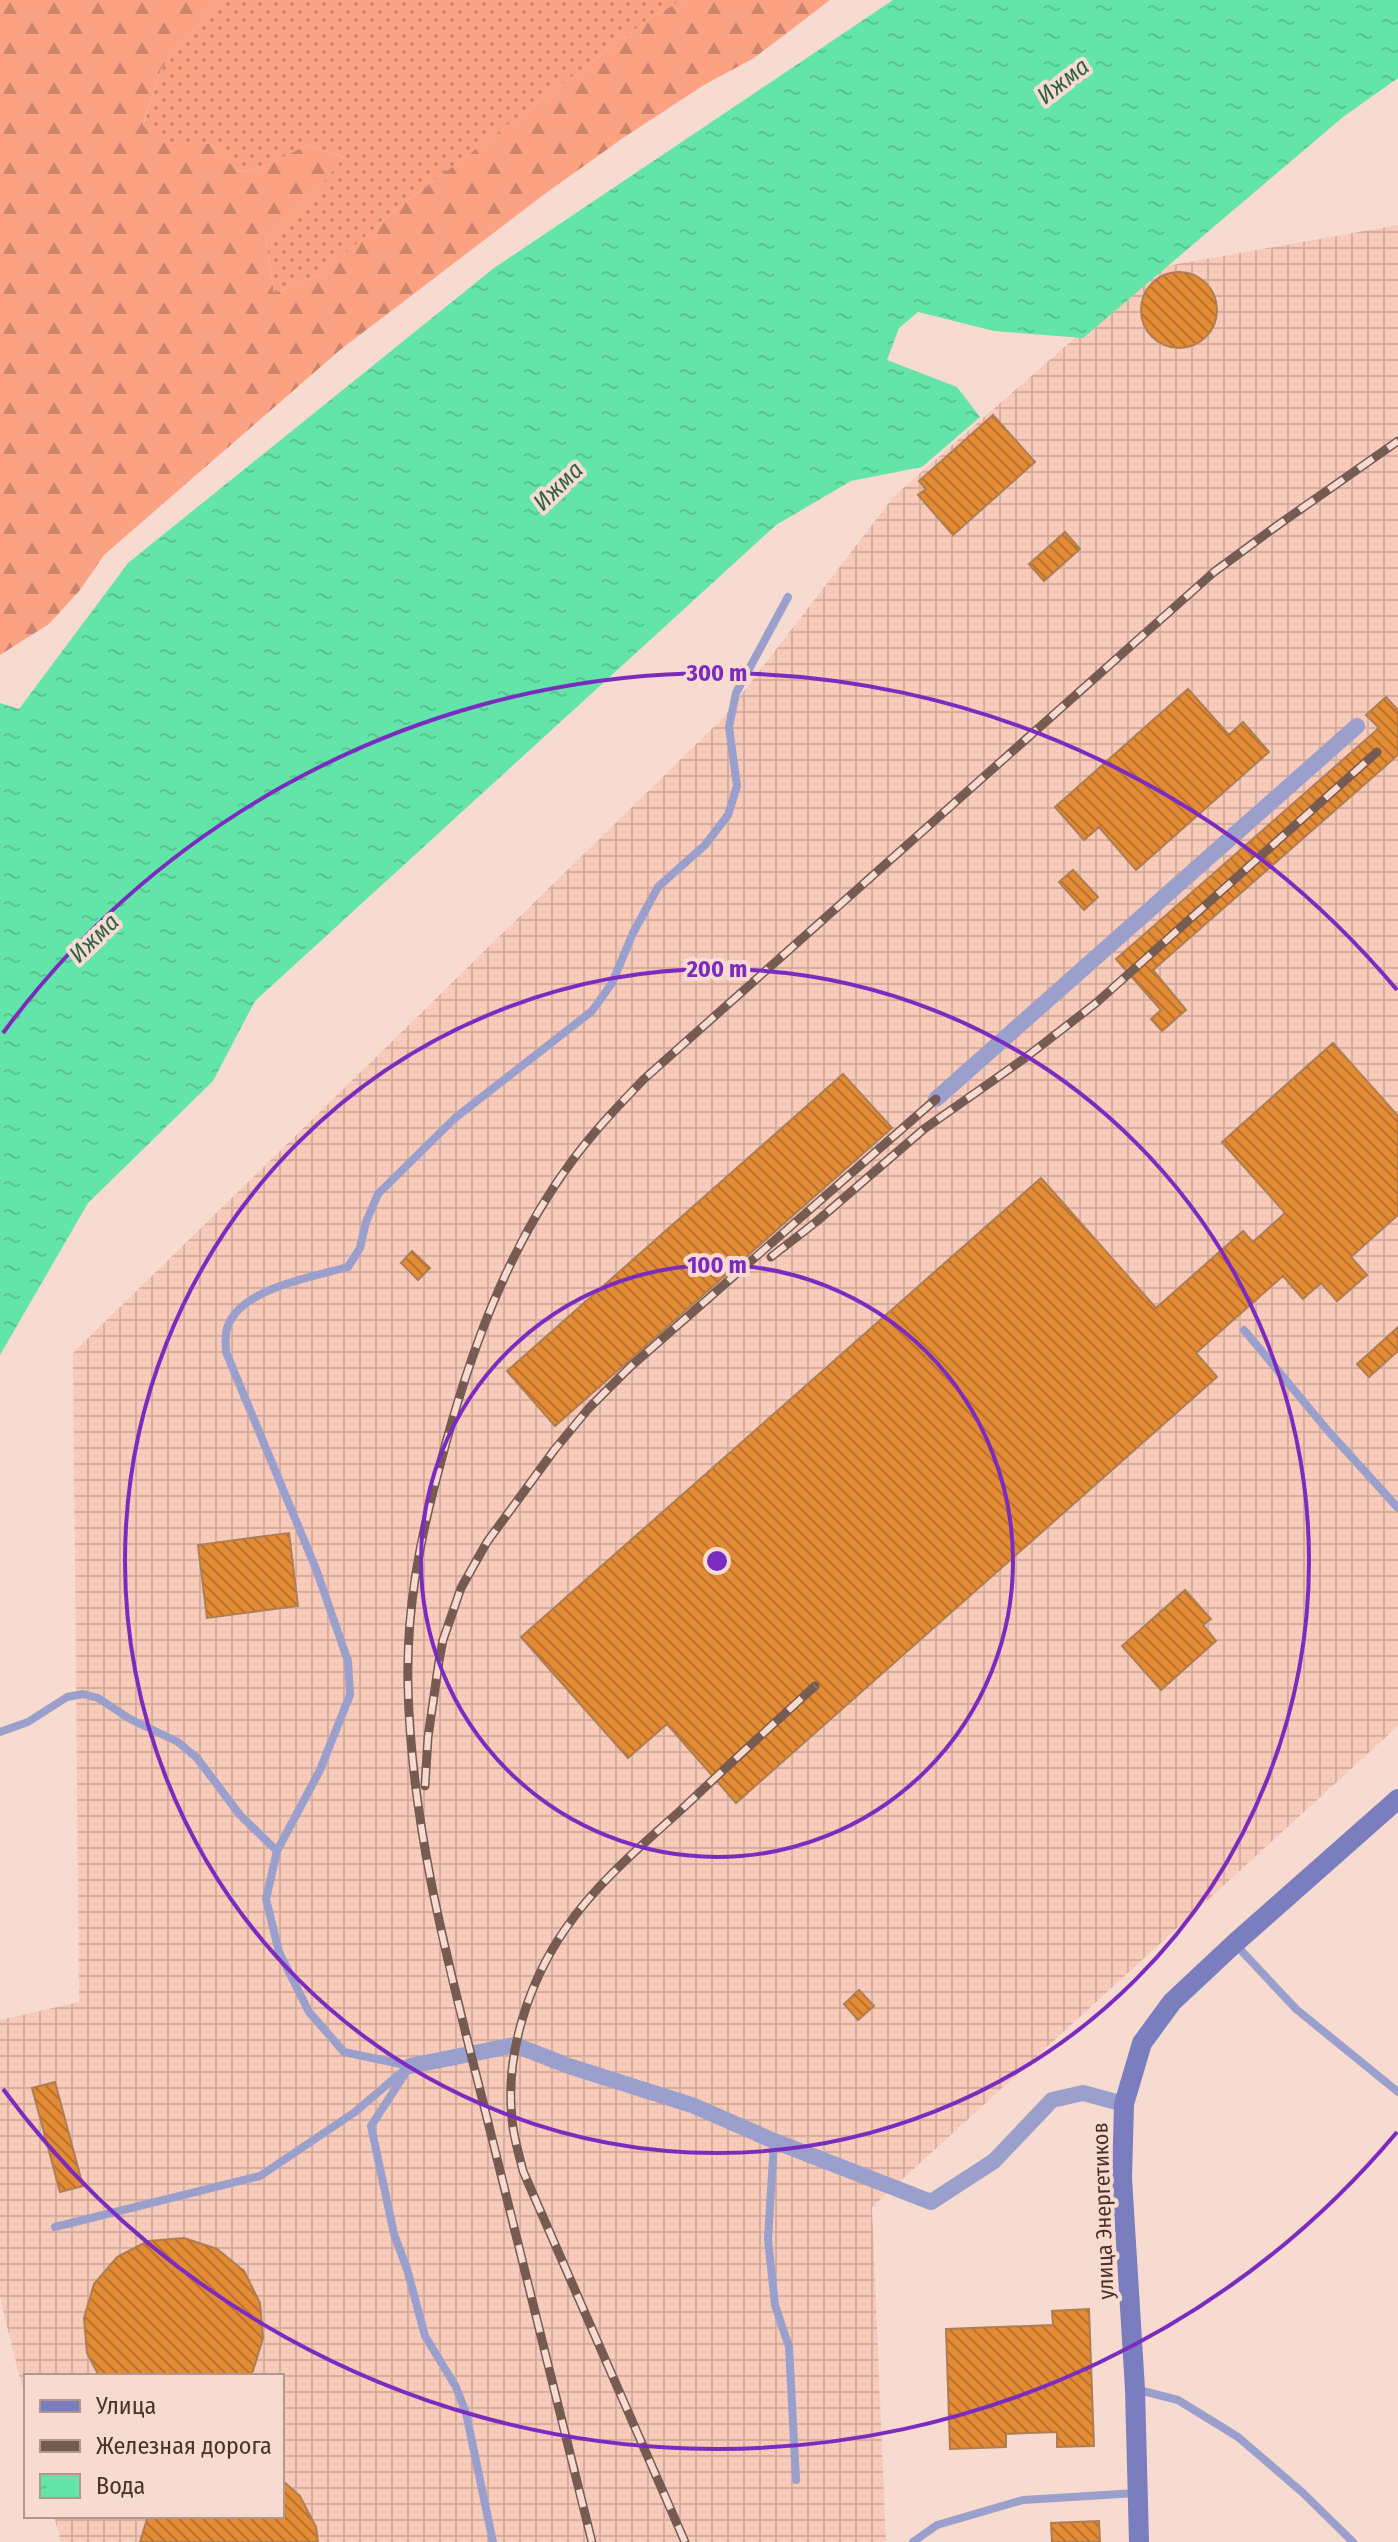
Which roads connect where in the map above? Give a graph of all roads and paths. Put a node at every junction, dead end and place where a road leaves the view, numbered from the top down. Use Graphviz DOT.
graph roads {
  1 [pos="788,597"];
  2 [pos="1357,726"];
  3 [pos="936,1099"];
  4 [pos="1244,1330"];
  5 [pos="1398,1508"];
  6 [pos="0,1732"];
  7 [pos="1398,1799"];
  8 [pos="277,1851"];
  9 [pos="1235,1943"];
  10 [pos="410,2066"];
  11 [pos="1398,2092"];
  12 [pos="1124,2104"];
  13 [pos="774,2141"];
  14 [pos="55,2227"];
  15 [pos="1135,2389"];
  16 [pos="796,2480"];
  17 [pos="1137,2493"];
  18 [pos="493,2542"];
  19 [pos="913,2542"];
  20 [pos="1139,2542"];
  21 [pos="1353,2542"];
  1 -- 8 [label="lane"];
  2 -- 3 [label="street"];
  4 -- 5 [label="lane"];
  6 -- 8 [label="lane"];
  7 -- 9 [label="main road, улица Энергетиков"];
  8 -- 10 [label="lane"];
  9 -- 11 [label="lane"];
  9 -- 12 [label="main road, улица Энергетиков"];
  10 -- 13 [label="street"];
  10 -- 14 [label="lane"];
  10 -- 18 [label="lane"];
  12 -- 13 [label="street"];
  12 -- 15 [label="main road, улица Энергетиков"];
  13 -- 16 [label="lane"];
  15 -- 17 [label="main road, улица Энергетиков"];
  15 -- 21 [label="lane"];
  17 -- 19 [label="lane"];
  17 -- 20 [label="main road, улица Энергетиков"];
}
